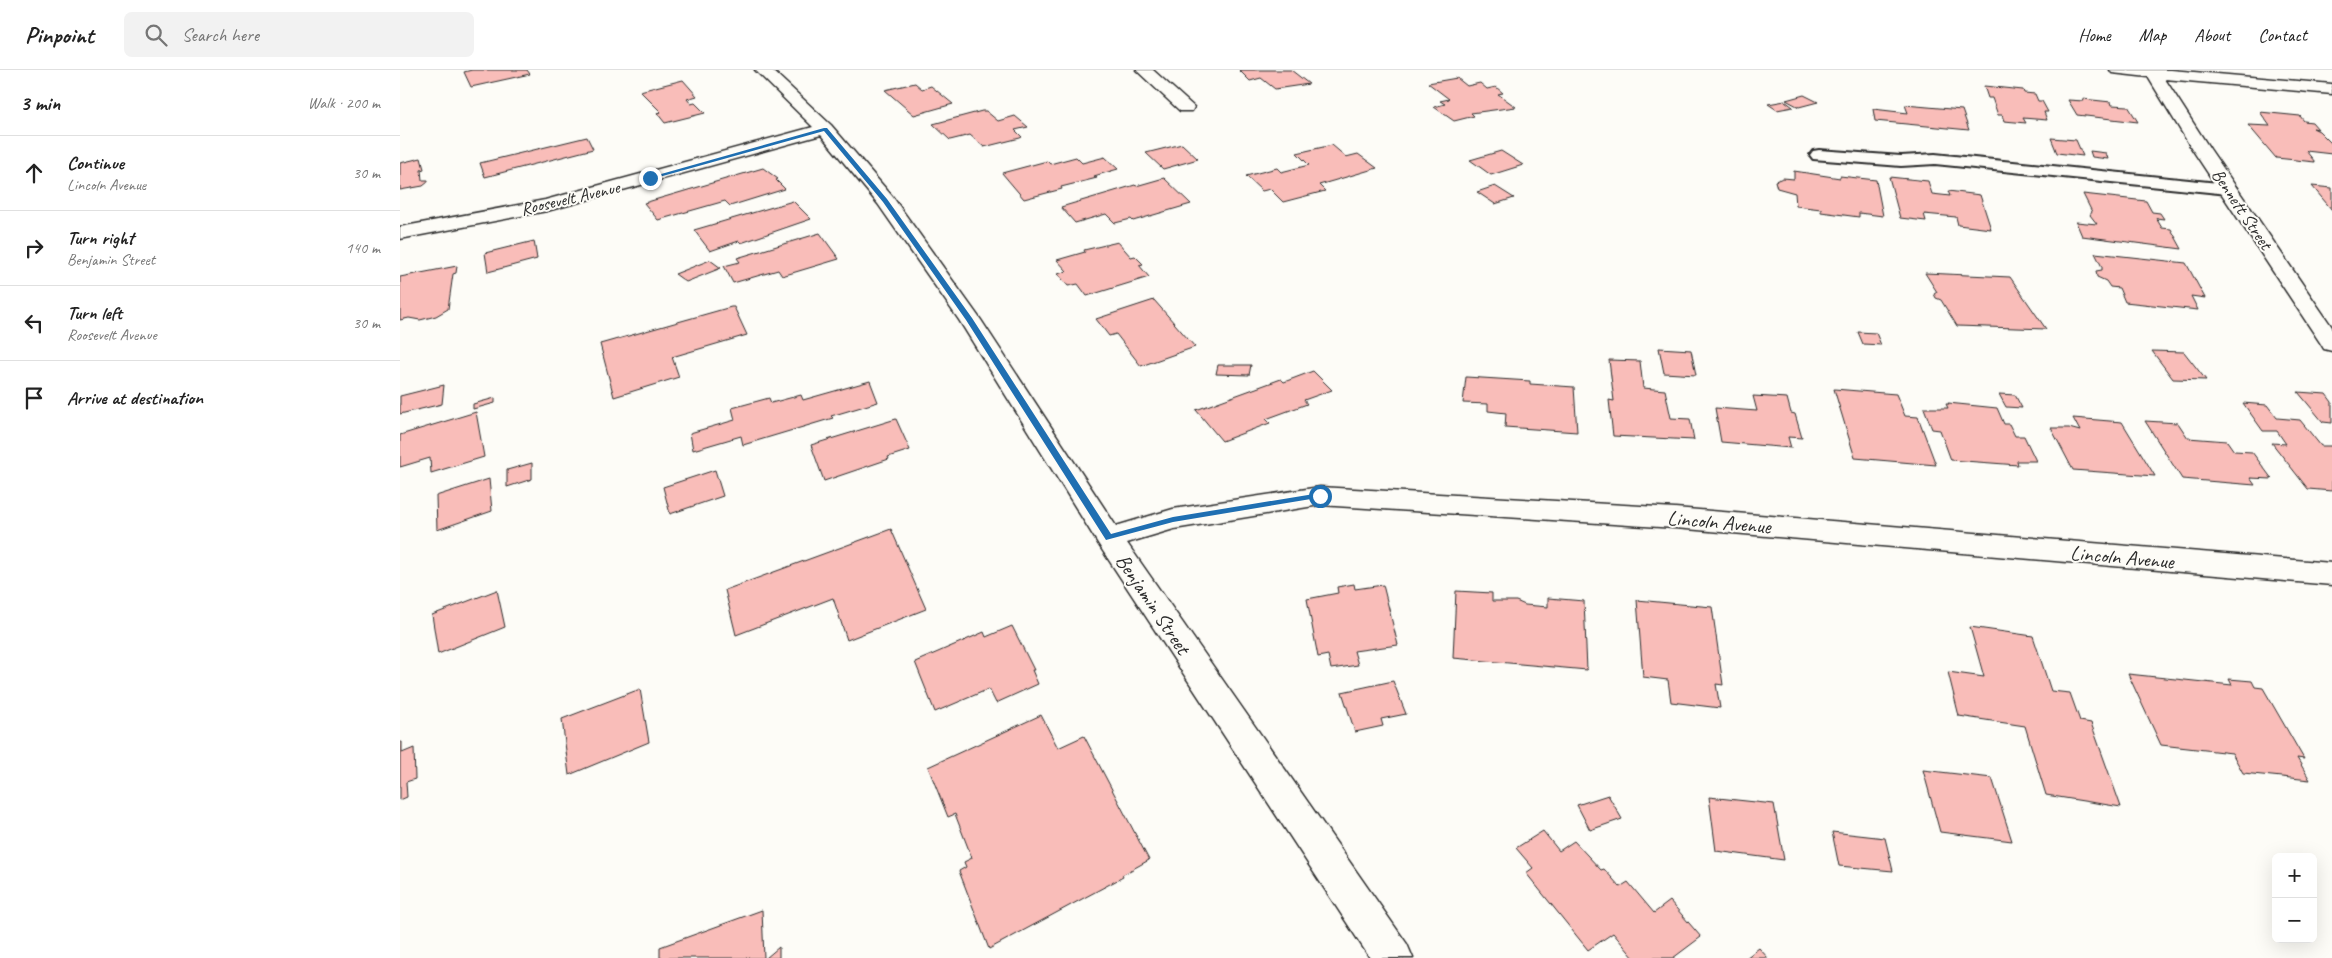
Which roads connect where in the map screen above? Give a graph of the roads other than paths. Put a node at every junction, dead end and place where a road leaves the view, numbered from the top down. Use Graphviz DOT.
graph roads {
  1 [pos="763,70"];
  2 [pos="1144,70"];
  3 [pos="2118,70"];
  4 [pos="2153,73"];
  5 [pos="2332,89"];
  6 [pos="1186,106"];
  7 [pos="826,129"];
  8 [pos="1819,155"];
  9 [pos="2228,189"];
  10 [pos="400,233"];
  11 [pos="2332,344"];
  12 [pos="1108,538"];
  13 [pos="2332,574"];
  14 [pos="1393,958"];
  1 -- 7 [label="street, Benjamin Street"];
  2 -- 6 [label="street"];
  3 -- 4 [label="street"];
  4 -- 5 [label="street"];
  4 -- 9 [label="street, Bennett Street"];
  7 -- 10 [label="street, Roosevelt Avenue"];
  7 -- 12 [label="street, Benjamin Street"];
  8 -- 9 [label="lane"];
  9 -- 11 [label="street, Bennett Street"];
  12 -- 13 [label="street, Lincoln Avenue"];
  12 -- 14 [label="street, Benjamin Street"];
}
